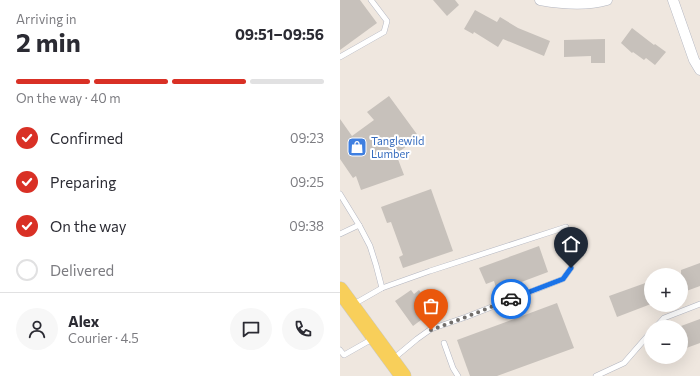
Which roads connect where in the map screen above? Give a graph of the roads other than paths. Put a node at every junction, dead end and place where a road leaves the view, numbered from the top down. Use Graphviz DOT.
graph roads {
  1 [pos="371,0"];
  2 [pos="540,0"];
  3 [pos="608,0"];
  4 [pos="673,0"];
  5 [pos="340,57"];
  6 [pos="700,70"];
  7 [pos="340,194"];
  8 [pos="359,225"];
  9 [pos="566,227"];
  10 [pos="340,234"];
  11 [pos="571,268"];
  12 [pos="382,288"];
  13 [pos="343,296"];
  14 [pos="700,304"];
  15 [pos="662,320"];
  16 [pos="375,338"];
  17 [pos="644,340"];
  18 [pos="444,343"];
  19 [pos="340,350"];
  20 [pos="392,360"];
  21 [pos="403,376"];
  22 [pos="458,376"];
  23 [pos="596,376"];
  1 -- 5 [label="lane"];
  2 -- 3 [label="street"];
  4 -- 6 [label="street"];
  7 -- 8 [label="lane"];
  8 -- 10 [label="lane"];
  8 -- 12 [label="lane"];
  9 -- 12 [label="lane"];
  11 -- 20 [label="lane"];
  12 -- 13 [label="lane"];
  13 -- 16 [label="main road"];
  14 -- 15 [label="lane"];
  16 -- 19 [label="lane"];
  16 -- 20 [label="main road"];
  17 -- 23 [label="lane"];
  18 -- 22 [label="lane"];
  20 -- 21 [label="main road"];
}
